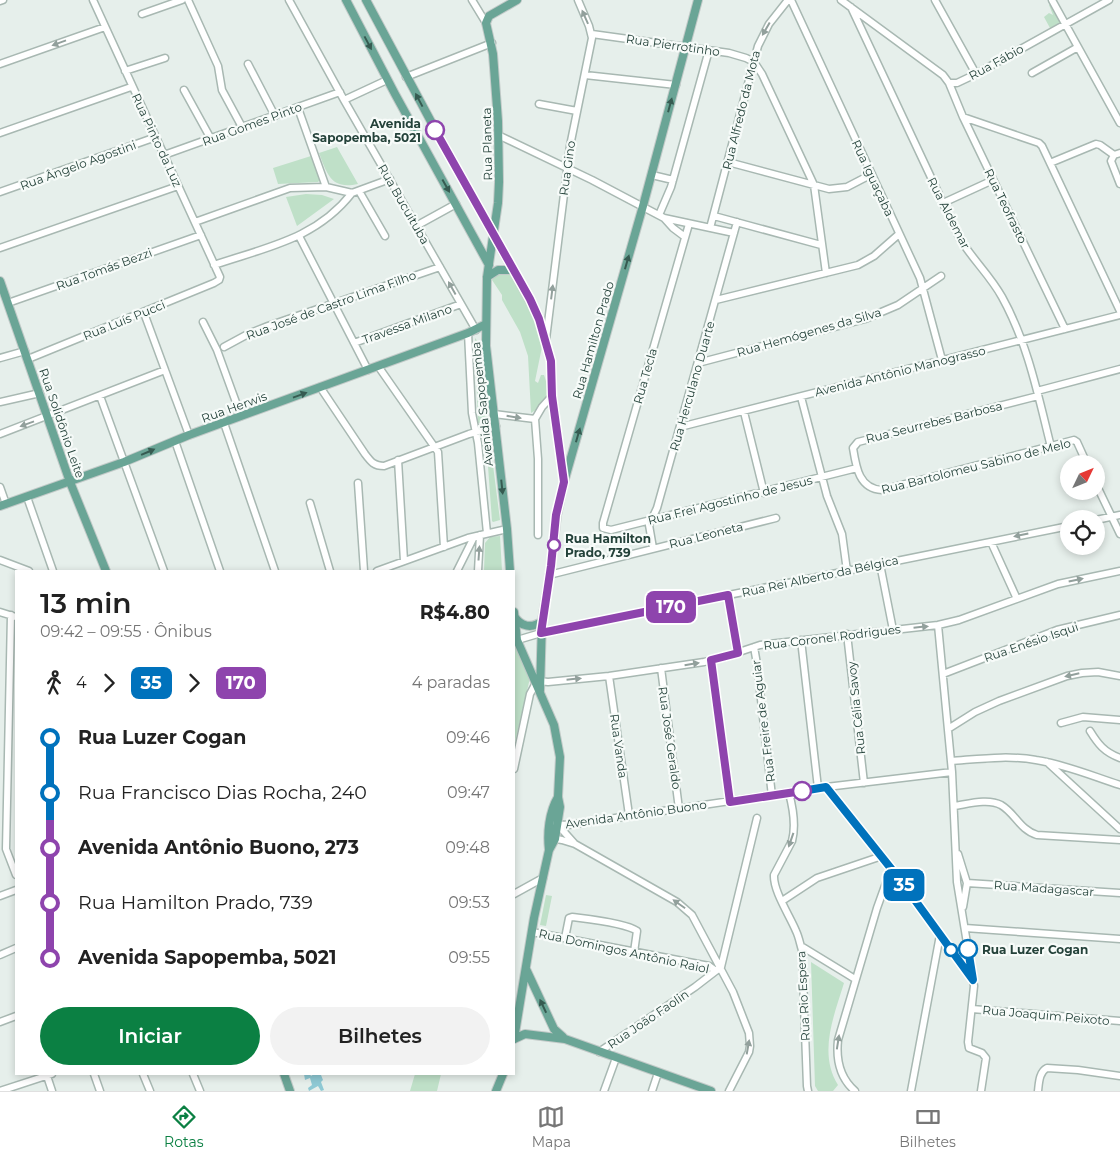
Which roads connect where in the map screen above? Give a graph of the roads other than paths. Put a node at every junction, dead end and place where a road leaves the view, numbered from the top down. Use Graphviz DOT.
graph roads {
  1 [pos="93,0"];
  2 [pos="182,0"];
  3 [pos="188,0"];
  4 [pos="289,0"];
  5 [pos="346,0"];
  6 [pos="366,0"];
  7 [pos="472,0"];
  8 [pos="517,0"];
  9 [pos="578,0"];
  10 [pos="698,0"];
  11 [pos="789,0"];
  12 [pos="841,0"];
  13 [pos="935,0"];
  14 [pos="1052,0"];
  15 [pos="1109,0"];
  16 [pos="851,8"];
  17 [pos="142,14"];
  18 [pos="488,20"];
  19 [pos="1066,24"];
  20 [pos="105,26"];
  21 [pos="592,34"];
  22 [pos="492,43"];
  23 [pos="686,46"];
  24 [pos="1078,47"];
  25 [pos="709,50"];
  26 [pos="165,58"];
  27 [pos="754,62"];
  28 [pos="0,64"];
  29 [pos="248,64"];
  30 [pos="125,72"];
  31 [pos="1032,73"];
  32 [pos="976,74"];
  33 [pos="585,75"];
  34 [pos="406,77"];
  35 [pos="387,80"];
  36 [pos="949,83"];
  37 [pos="676,85"];
  38 [pos="131,87"];
  39 [pos="184,90"];
  40 [pos="340,92"];
  41 [pos="344,100"];
  42 [pos="539,104"];
  43 [pos="298,108"];
  44 [pos="577,111"];
  45 [pos="275,116"];
  46 [pos="963,117"];
  47 [pos="1120,123"];
  48 [pos="242,127"];
  49 [pos="0,133"];
  50 [pos="498,135"];
  51 [pos="156,137"];
  52 [pos="211,138"];
  53 [pos="1117,154"];
  54 [pos="164,155"];
  55 [pos="728,162"];
  56 [pos="1050,163"];
  57 [pos="567,168"];
  58 [pos="872,174"];
  59 [pos="652,175"];
  60 [pos="390,179"];
  61 [pos="673,180"];
  62 [pos="993,180"];
  63 [pos="1120,184"];
  64 [pos="178,186"];
  65 [pos="814,186"];
  66 [pos="326,187"];
  67 [pos="359,191"];
  68 [pos="0,192"];
  69 [pos="352,193"];
  70 [pos="456,204"];
  71 [pos="943,204"];
  72 [pos="643,206"];
  73 [pos="714,216"];
  74 [pos="661,217"];
  75 [pos="495,221"];
  76 [pos="195,222"];
  77 [pos="737,222"];
  78 [pos="486,223"];
  79 [pos="689,224"];
  80 [pos="416,226"];
  81 [pos="710,228"];
  82 [pos="734,233"];
  83 [pos="899,234"];
  84 [pos="201,235"];
  85 [pos="493,235"];
  86 [pos="299,236"];
  87 [pos="385,236"];
  88 [pos="685,237"];
  89 [pos="821,244"];
  90 [pos="0,248"];
  91 [pos="214,265"];
  92 [pos="489,265"];
  93 [pos="440,267"];
  94 [pos="513,270"];
  95 [pos="826,273"];
  96 [pos="941,276"];
  97 [pos="487,277"];
  98 [pos="219,280"];
  99 [pos="0,281"];
  100 [pos="923,287"];
  101 [pos="716,300"];
  102 [pos="332,303"];
  103 [pos="8,304"];
  104 [pos="461,304"];
  105 [pos="144,313"];
  106 [pos="1120,313"];
  107 [pos="204,322"];
  108 [pos="486,328"];
  109 [pos="1065,329"];
  110 [pos="474,331"];
  111 [pos="546,340"];
  112 [pos="1022,340"];
  113 [pos="354,343"];
  114 [pos="224,347"];
  115 [pos="25,350"];
  116 [pos="0,358"];
  117 [pos="28,359"];
  118 [pos="942,360"];
  119 [pos="698,363"];
  120 [pos="378,366"];
  121 [pos="1120,369"];
  122 [pos="165,370"];
  123 [pos="368,370"];
  124 [pos="320,387"];
  125 [pos="40,393"];
  126 [pos="1038,393"];
  127 [pos="100,396"];
  128 [pos="552,396"];
  129 [pos="800,397"];
  130 [pos="0,402"];
  131 [pos="744,412"];
  132 [pos="494,414"];
  133 [pos="48,416"];
  134 [pos="241,416"];
  135 [pos="535,419"];
  136 [pos="224,423"];
  137 [pos="496,426"];
  138 [pos="680,427"];
  139 [pos="476,432"];
  140 [pos="0,434"];
  141 [pos="189,435"];
  142 [pos="175,441"];
  143 [pos="435,446"];
  144 [pos="1051,447"];
  145 [pos="1082,455"];
  146 [pos="398,460"];
  147 [pos="124,462"];
  148 [pos="857,468"];
  149 [pos="821,477"];
  150 [pos="70,482"];
  151 [pos="564,482"];
  152 [pos="358,483"];
  153 [pos="0,488"];
  154 [pos="764,493"];
  155 [pos="26,496"];
  156 [pos="1104,500"];
  157 [pos="310,503"];
  158 [pos="3,505"];
  159 [pos="1120,515"];
  160 [pos="1112,517"];
  161 [pos="776,518"];
  162 [pos="1105,518"];
  163 [pos="651,521"];
  164 [pos="603,528"];
  165 [pos="1060,528"];
  166 [pos="507,529"];
  167 [pos="1120,534"];
  168 [pos="480,535"];
  169 [pos="538,535"];
  170 [pos="991,542"];
  171 [pos="444,547"];
  172 [pos="653,548"];
  173 [pos="0,560"];
  174 [pos="404,561"];
  175 [pos="880,564"];
  176 [pos="391,568"];
  177 [pos="26,570"];
  178 [pos="53,570"];
  179 [pos="106,570"];
  180 [pos="164,570"];
  181 [pos="220,570"];
  182 [pos="276,570"];
  183 [pos="330,570"];
  184 [pos="364,570"];
  185 [pos="458,570"];
  186 [pos="478,570"];
  187 [pos="510,570"];
  188 [pos="847,571"];
  189 [pos="1120,571"];
  190 [pos="550,575"];
  191 [pos="728,595"];
  192 [pos="1017,599"];
  193 [pos="0,612"];
  194 [pos="1120,615"];
  195 [pos="13,616"];
  196 [pos="515,616"];
  197 [pos="542,621"];
  198 [pos="938,625"];
  199 [pos="515,627"];
  200 [pos="893,630"];
  201 [pos="541,633"];
  202 [pos="847,634"];
  203 [pos="516,640"];
  204 [pos="801,640"];
  205 [pos="754,647"];
  206 [pos="738,653"];
  207 [pos="13,658"];
  208 [pos="711,660"];
  209 [pos="661,668"];
  210 [pos="943,674"];
  211 [pos="610,676"];
  212 [pos="1120,676"];
  213 [pos="536,680"];
  214 [pos="0,703"];
  215 [pos="8,706"];
  216 [pos="1120,720"];
  217 [pos="1061,722"];
  218 [pos="948,729"];
  219 [pos="1090,730"];
  220 [pos="1120,758"];
  221 [pos="951,761"];
  222 [pos="1046,761"];
  223 [pos="515,764"];
  224 [pos="952,772"];
  225 [pos="0,773"];
  226 [pos="8,776"];
  227 [pos="864,783"];
  228 [pos="1120,785"];
  229 [pos="826,787"];
  230 [pos="818,788"];
  231 [pos="789,793"];
  232 [pos="772,796"];
  233 [pos="730,802"];
  234 [pos="954,806"];
  235 [pos="679,808"];
  236 [pos="629,815"];
  237 [pos="757,818"];
  238 [pos="554,824"];
  239 [pos="1120,829"];
  240 [pos="551,838"];
  241 [pos="1120,840"];
  242 [pos="575,844"];
  243 [pos="956,845"];
  244 [pos="3,846"];
  245 [pos="882,856"];
  246 [pos="891,868"];
  247 [pos="15,872"];
  248 [pos="543,878"];
  249 [pos="967,883"];
  250 [pos="15,890"];
  251 [pos="515,893"];
  252 [pos="1120,893"];
  253 [pos="0,896"];
  254 [pos="782,901"];
  255 [pos="962,910"];
  256 [pos="965,928"];
  257 [pos="532,932"];
  258 [pos="940,935"];
  259 [pos="565,938"];
  260 [pos="1120,939"];
  261 [pos="801,946"];
  262 [pos="15,948"];
  263 [pos="634,952"];
  264 [pos="0,955"];
  265 [pos="525,969"];
  266 [pos="718,969"];
  267 [pos="855,979"];
  268 [pos="973,980"];
  269 [pos="535,988"];
  270 [pos="522,989"];
  271 [pos="972,1009"];
  272 [pos="15,1016"];
  273 [pos="0,1022"];
  274 [pos="1120,1022"];
  275 [pos="517,1024"];
  276 [pos="552,1025"];
  277 [pos="515,1034"];
  278 [pos="525,1034"];
  279 [pos="546,1036"];
  280 [pos="565,1038"];
  281 [pos="515,1039"];
  282 [pos="599,1052"];
  283 [pos="616,1058"];
  284 [pos="658,1073"];
  285 [pos="50,1075"];
  286 [pos="94,1075"];
  287 [pos="143,1075"];
  288 [pos="193,1075"];
  289 [pos="284,1075"];
  290 [pos="503,1075"];
  291 [pos="1120,1076"];
  292 [pos="5,1090"];
  293 [pos="851,1090"];
  294 [pos="52,1091"];
  295 [pos="100,1091"];
  296 [pos="150,1091"];
  297 [pos="200,1091"];
  298 [pos="290,1091"];
  299 [pos="496,1091"];
  300 [pos="604,1091"];
  301 [pos="652,1091"];
  302 [pos="710,1091"];
  303 [pos="729,1091"];
  304 [pos="808,1091"];
  305 [pos="911,1091"];
  306 [pos="981,1091"];
  307 [pos="1038,1091"];
  1 -- 20 [label="street, Rua Pinto da Luz"];
  2 -- 17 [label="street"];
  3 -- 48 [label="street"];
  4 -- 40 [label="street, Rua Bucuituba"];
  5 -- 35 [label="main road, one-way"];
  6 -- 34 [label="main road"];
  7 -- 18 [label="street, Rua Planeta"];
  8 -- 18 [label="main road"];
  21 -- 9 [label="street, one-way"];
  10 -- 23 [label="main road, Rua Hamilton Prado"];
  11 -- 27 [label="street, Rua Alfredo da Mota, one-way"];
  11 -- 58 [label="street, Rua Iguaçaba"];
  12 -- 16 [label="street"];
  13 -- 32 [label="street"];
  14 -- 19 [label="street"];
  15 -- 19 [label="street, Rua Fábio"];
  16 -- 36 [label="street"];
  16 -- 71 [label="street, Rua Aldemar"];
  18 -- 22 [label="main road, Rua Planeta"];
  19 -- 24 [label="street"];
  19 -- 32 [label="street, Rua Fábio"];
  20 -- 28 [label="street, one-way"];
  20 -- 30 [label="street, Rua Pinto da Luz"];
  21 -- 23 [label="street, Rua Pierrotinho"];
  21 -- 33 [label="street, Rua Gino"];
  22 -- 34 [label="street"];
  22 -- 50 [label="main road, Rua Planeta"];
  23 -- 25 [label="street, Rua Pierrotinho"];
  23 -- 37 [label="main road, Rua Hamilton Prado"];
  24 -- 31 [label="street"];
  24 -- 47 [label="street"];
  25 -- 27 [label="street, Rua Pierrotinho"];
  25 -- 61 [label="street"];
  26 -- 30 [label="street"];
  27 -- 55 [label="street, Rua Alfredo da Mota"];
  27 -- 65 [label="street"];
  29 -- 45 [label="street"];
  30 -- 38 [label="street, Rua Pinto da Luz"];
  32 -- 36 [label="street, Rua Fábio"];
  33 -- 37 [label="street"];
  33 -- 44 [label="street, Rua Gino"];
  78 -- 34 [label="main road, one-way"];
  35 -- 41 [label="street"];
  35 -- 70 [label="main road, one-way"];
  36 -- 46 [label="street, Rua Teofrasto"];
  59 -- 37 [label="main road, Rua Hamilton Prado, one-way"];
  38 -- 49 [label="street"];
  38 -- 51 [label="street, Rua Pinto da Luz"];
  39 -- 52 [label="street"];
  40 -- 41 [label="street, Rua Bucuituba"];
  40 -- 43 [label="street, Rua Gomes Pinto"];
  41 -- 60 [label="street, Rua Bucuituba"];
  42 -- 44 [label="street"];
  43 -- 45 [label="street, Rua Gomes Pinto"];
  43 -- 66 [label="street"];
  44 -- 57 [label="street, Rua Gino"];
  45 -- 48 [label="street, Rua Gomes Pinto"];
  46 -- 56 [label="street"];
  46 -- 62 [label="street, Rua Teofrasto"];
  48 -- 52 [label="street, Rua Gomes Pinto"];
  50 -- 57 [label="street"];
  50 -- 75 [label="main road, Rua Planeta"];
  51 -- 54 [label="street, Rua Pinto da Luz"];
  51 -- 68 [label="street, Rua Ângelo Agostini"];
  52 -- 54 [label="street, Rua Gomes Pinto"];
  53 -- 56 [label="street"];
  53 -- 63 [label="street"];
  54 -- 64 [label="street, Rua Pinto da Luz"];
  55 -- 65 [label="street"];
  55 -- 73 [label="street, Rua Alfredo da Mota"];
  56 -- 106 [label="street"];
  57 -- 72 [label="street"];
  111 -- 57 [label="street, Rua Gino, one-way"];
  58 -- 65 [label="street"];
  58 -- 83 [label="street, Rua Iguaçaba"];
  59 -- 61 [label="street"];
  59 -- 72 [label="main road, Rua Hamilton Prado"];
  60 -- 67 [label="street"];
  60 -- 80 [label="street, Rua Bucuituba"];
  61 -- 74 [label="street"];
  62 -- 71 [label="street"];
  62 -- 109 [label="street, Rua Teofrasto"];
  64 -- 76 [label="street, Rua Pinto da Luz"];
  64 -- 90 [label="street"];
  65 -- 89 [label="street"];
  66 -- 69 [label="street"];
  66 -- 76 [label="street"];
  67 -- 69 [label="street"];
  67 -- 87 [label="street"];
  69 -- 86 [label="street"];
  70 -- 80 [label="street"];
  70 -- 92 [label="main road"];
  71 -- 112 [label="street, Rua Aldemar"];
  72 -- 74 [label="street"];
  151 -- 72 [label="main road, Rua Hamilton Prado, one-way"];
  73 -- 77 [label="street"];
  73 -- 81 [label="street, Rua Alfredo da Mota"];
  74 -- 79 [label="street"];
  74 -- 88 [label="street"];
  75 -- 78 [label="main road"];
  75 -- 85 [label="main road, Rua Planeta"];
  76 -- 84 [label="street, Rua Pinto da Luz"];
  77 -- 82 [label="street, Rua Herculano Duarte"];
  77 -- 89 [label="street"];
  78 -- 85 [label="main road"];
  79 -- 81 [label="street"];
  79 -- 88 [label="street, Rua Tecla"];
  80 -- 93 [label="street, Rua Bucuituba"];
  81 -- 82 [label="street"];
  82 -- 101 [label="street, Rua Herculano Duarte"];
  83 -- 95 [label="street"];
  83 -- 100 [label="street, Rua Iguaçaba"];
  84 -- 91 [label="street, Rua Pinto da Luz"];
  84 -- 103 [label="street, Rua Tomás Bezzi"];
  85 -- 92 [label="main road, Rua Planeta"];
  85 -- 94 [label="main road"];
  86 -- 91 [label="street"];
  86 -- 102 [label="street"];
  88 -- 164 [label="street, Rua Tecla"];
  89 -- 95 [label="street"];
  91 -- 98 [label="street, Rua Pinto da Luz"];
  92 -- 97 [label="main road, Avenida Sapopemba"];
  93 -- 102 [label="street, Rua José de Castro Lima Filho"];
  104 -- 93 [label="street, Rua Bucuituba, one-way"];
  94 -- 97 [label="main road"];
  94 -- 111 [label="main road"];
  95 -- 101 [label="street"];
  96 -- 100 [label="street, Rua Hemógenes da Silva"];
  97 -- 108 [label="main road, Avenida Sapopemba"];
  98 -- 105 [label="street, Rua Luís Pucci"];
  99 -- 103 [label="main road, Rua Solidônio Leite"];
  100 -- 118 [label="street, Rua Iguaçaba"];
  100 -- 119 [label="street, Rua Hemógenes da Silva"];
  101 -- 119 [label="street, Rua Herculano Duarte"];
  102 -- 113 [label="street"];
  102 -- 114 [label="street, Rua José de Castro Lima Filho"];
  103 -- 115 [label="main road, Rua Solidônio Leite"];
  104 -- 110 [label="street, Rua Bucuituba"];
  104 -- 113 [label="street, Travessa Milano"];
  105 -- 117 [label="street, Rua Luís Pucci"];
  105 -- 122 [label="street"];
  106 -- 109 [label="street, Avenida Antônio Manograsso"];
  107 -- 134 [label="street"];
  108 -- 110 [label="main road, Rua Herwis"];
  108 -- 132 [label="main road, Avenida Sapopemba"];
  109 -- 112 [label="street, Avenida Antônio Manograsso"];
  110 -- 120 [label="main road, Rua Herwis"];
  110 -- 139 [label="street"];
  111 -- 128 [label="main road"];
  112 -- 118 [label="street, Avenida Antônio Manograsso"];
  112 -- 126 [label="street, Rua Aldemar"];
  113 -- 123 [label="street"];
  115 -- 116 [label="street"];
  115 -- 117 [label="main road, Rua Solidônio Leite"];
  117 -- 125 [label="main road, Rua Solidônio Leite"];
  118 -- 129 [label="street, Avenida Antônio Manograsso"];
  119 -- 138 [label="street, Rua Herculano Duarte"];
  120 -- 123 [label="main road, Rua Herwis"];
  120 -- 143 [label="street"];
  121 -- 126 [label="street"];
  122 -- 127 [label="street"];
  122 -- 141 [label="street"];
  123 -- 124 [label="main road, Rua Herwis"];
  134 -- 124 [label="main road, Rua Herwis, one-way"];
  124 -- 146 [label="street"];
  125 -- 130 [label="street"];
  125 -- 133 [label="main road, Rua Solidônio Leite"];
  126 -- 144 [label="street, Rua Aldemar"];
  126 -- 148 [label="street, Rua Seurrebes Barbosa"];
  127 -- 133 [label="street"];
  127 -- 147 [label="street"];
  128 -- 135 [label="street"];
  128 -- 151 [label="main road"];
  129 -- 131 [label="street, Avenida Antônio Manograsso"];
  129 -- 149 [label="street"];
  131 -- 138 [label="street, Avenida Antônio Manograsso"];
  131 -- 154 [label="street"];
  132 -- 135 [label="street, one-way"];
  132 -- 137 [label="main road, Avenida Sapopemba"];
  133 -- 140 [label="street, one-way"];
  133 -- 150 [label="main road, Rua Solidônio Leite"];
  134 -- 136 [label="main road, Rua Herwis"];
  135 -- 169 [label="street"];
  136 -- 141 [label="main road, Rua Herwis"];
  136 -- 182 [label="street"];
  137 -- 139 [label="street"];
  137 -- 166 [label="main road, Avenida Sapopemba, one-way"];
  138 -- 163 [label="street, Rua Herculano Duarte"];
  139 -- 143 [label="street"];
  139 -- 168 [label="street"];
  141 -- 142 [label="main road, Rua Herwis"];
  147 -- 142 [label="main road, Rua Herwis, one-way"];
  142 -- 181 [label="street"];
  143 -- 146 [label="street"];
  143 -- 171 [label="street"];
  144 -- 145 [label="street, Rua Bartolomeu Sabino de Melo"];
  144 -- 148 [label="street, Rua Bartolomeu Sabino de Melo"];
  146 -- 174 [label="street"];
  147 -- 150 [label="main road, Rua Herwis"];
  147 -- 180 [label="street"];
  148 -- 149 [label="street, Rua Frei Agostinho de Jesus"];
  149 -- 154 [label="street, Rua Frei Agostinho de Jesus"];
  149 -- 188 [label="street"];
  150 -- 155 [label="main road, Rua Herwis"];
  150 -- 179 [label="main road, Rua Solidônio Leite"];
  151 -- 190 [label="main road, Rua Hamilton Prado"];
  152 -- 184 [label="street"];
  153 -- 158 [label="street"];
  154 -- 163 [label="street, Rua Frei Agostinho de Jesus"];
  155 -- 158 [label="main road, Rua Herwis"];
  155 -- 178 [label="street"];
  156 -- 160 [label="street"];
  157 -- 183 [label="street"];
  159 -- 160 [label="street"];
  160 -- 162 [label="street"];
  160 -- 167 [label="street"];
  161 -- 172 [label="street, Rua Leoneta"];
  163 -- 164 [label="street, Rua Frei Agostinho de Jesus"];
  163 -- 172 [label="street, Rua Herculano Duarte"];
  165 -- 170 [label="street, Rua Rei Alberto da Bélgica, one-way"];
  166 -- 168 [label="street"];
  166 -- 187 [label="main road, Avenida Sapopemba"];
  168 -- 171 [label="street"];
  168 -- 185 [label="street"];
  186 -- 168 [label="street, one-way"];
  170 -- 175 [label="street, Rua Rei Alberto da Bélgica"];
  170 -- 192 [label="street"];
  171 -- 174 [label="street"];
  172 -- 190 [label="street, Rua Leoneta"];
  173 -- 177 [label="street"];
  174 -- 176 [label="street"];
  175 -- 188 [label="street, Rua Rei Alberto da Bélgica"];
  175 -- 200 [label="street"];
  188 -- 191 [label="street, Rua Rei Alberto da Bélgica"];
  192 -- 189 [label="street, Rua Coronel Rodrigues, one-way"];
  190 -- 197 [label="main road, Rua Hamilton Prado"];
  191 -- 201 [label="street, Rua Rei Alberto da Bélgica"];
  191 -- 206 [label="street"];
  192 -- 198 [label="street, Rua Coronel Rodrigues"];
  193 -- 195 [label="street"];
  194 -- 210 [label="street, Rua Enésio Isqui"];
  195 -- 207 [label="street"];
  196 -- 197 [label="main road"];
  197 -- 201 [label="main road, Rua Hamilton Prado"];
  200 -- 198 [label="street, Rua Coronel Rodrigues, one-way"];
  198 -- 210 [label="street"];
  199 -- 203 [label="main road"];
  200 -- 202 [label="street, Rua Coronel Rodrigues"];
  201 -- 203 [label="street, Rua Rei Alberto da Bélgica"];
  201 -- 213 [label="main road, Rua Hamilton Prado"];
  202 -- 204 [label="street, Rua Coronel Rodrigues"];
  202 -- 227 [label="street, Rua Célia Savoy"];
  203 -- 213 [label="main road"];
  204 -- 205 [label="street, Rua Coronel Rodrigues"];
  204 -- 230 [label="street"];
  205 -- 206 [label="street, Rua Coronel Rodrigues"];
  205 -- 232 [label="street, Rua Freire de Aguiar"];
  206 -- 208 [label="street, Rua Coronel Rodrigues"];
  207 -- 215 [label="street"];
  209 -- 208 [label="street, Rua Coronel Rodrigues, one-way"];
  208 -- 233 [label="street"];
  209 -- 211 [label="street, Rua Coronel Rodrigues"];
  209 -- 235 [label="street, Rua José Geraldo"];
  210 -- 218 [label="street"];
  213 -- 211 [label="street, Rua Coronel Rodrigues, one-way"];
  211 -- 236 [label="street, Rua Vanda"];
  212 -- 218 [label="street, one-way"];
  213 -- 223 [label="street"];
  213 -- 238 [label="main road"];
  214 -- 215 [label="street"];
  215 -- 226 [label="street"];
  216 -- 217 [label="street"];
  218 -- 221 [label="street"];
  219 -- 220 [label="street"];
  221 -- 222 [label="street"];
  221 -- 224 [label="street"];
  222 -- 228 [label="street"];
  222 -- 239 [label="street"];
  224 -- 227 [label="street, Avenida Antônio Buono"];
  224 -- 234 [label="street"];
  225 -- 226 [label="street"];
  226 -- 244 [label="street"];
  227 -- 229 [label="street, Avenida Antônio Buono"];
  229 -- 230 [label="street, Avenida Antônio Buono"];
  229 -- 245 [label="street"];
  230 -- 231 [label="street, Avenida Antônio Buono"];
  231 -- 232 [label="street, Avenida Antônio Buono"];
  231 -- 254 [label="street, Rua Rio Espera, one-way"];
  232 -- 233 [label="street, Avenida Antônio Buono"];
  233 -- 235 [label="street, Avenida Antônio Buono"];
  234 -- 241 [label="street"];
  234 -- 243 [label="street"];
  235 -- 236 [label="street, Avenida Antônio Buono"];
  236 -- 238 [label="street, Avenida Antônio Buono"];
  237 -- 266 [label="street"];
  238 -- 240 [label="main road"];
  238 -- 242 [label="street"];
  240 -- 242 [label="street"];
  240 -- 248 [label="main road"];
  266 -- 242 [label="street, one-way"];
  243 -- 249 [label="street"];
  243 -- 255 [label="street"];
  244 -- 247 [label="street"];
  245 -- 246 [label="street"];
  245 -- 254 [label="street"];
  246 -- 258 [label="street"];
  246 -- 267 [label="street"];
  248 -- 251 [label="street"];
  248 -- 257 [label="main road"];
  249 -- 252 [label="street, Rua Madagascar"];
  249 -- 255 [label="street"];
  250 -- 253 [label="street"];
  254 -- 261 [label="street, Rua Rio Espera"];
  255 -- 256 [label="street"];
  256 -- 260 [label="street"];
  256 -- 268 [label="street"];
  257 -- 259 [label="street, Rua Domingos Antônio Raiol"];
  257 -- 265 [label="main road"];
  258 -- 268 [label="street"];
  258 -- 305 [label="street"];
  259 -- 263 [label="street, Rua Domingos Antônio Raiol"];
  259 -- 263 [label="street"];
  261 -- 267 [label="street"];
  261 -- 304 [label="street, Rua Rio Espera"];
  262 -- 264 [label="street"];
  263 -- 266 [label="street, Rua Domingos Antônio Raiol"];
  265 -- 269 [label="main road"];
  265 -- 270 [label="main road"];
  266 -- 282 [label="street, Rua João Faolin"];
  303 -- 266 [label="street, one-way"];
  293 -- 267 [label="street, one-way"];
  268 -- 271 [label="street"];
  269 -- 270 [label="main road"];
  276 -- 269 [label="main road, one-way"];
  270 -- 275 [label="main road"];
  271 -- 274 [label="street, Rua Joaquim Peixoto"];
  271 -- 306 [label="street"];
  272 -- 273 [label="street"];
  275 -- 277 [label="main road"];
  275 -- 278 [label="main road"];
  276 -- 279 [label="main road"];
  276 -- 280 [label="main road"];
  278 -- 279 [label="main road"];
  278 -- 281 [label="main road"];
  279 -- 280 [label="main road"];
  280 -- 282 [label="main road"];
  282 -- 283 [label="main road"];
  283 -- 284 [label="main road"];
  283 -- 300 [label="street"];
  284 -- 301 [label="street"];
  284 -- 302 [label="main road"];
  285 -- 292 [label="street"];
  285 -- 294 [label="street"];
  286 -- 295 [label="street"];
  287 -- 296 [label="street"];
  288 -- 297 [label="street"];
  289 -- 298 [label="main road"];
  290 -- 299 [label="main road"];
  291 -- 307 [label="street"];
}
